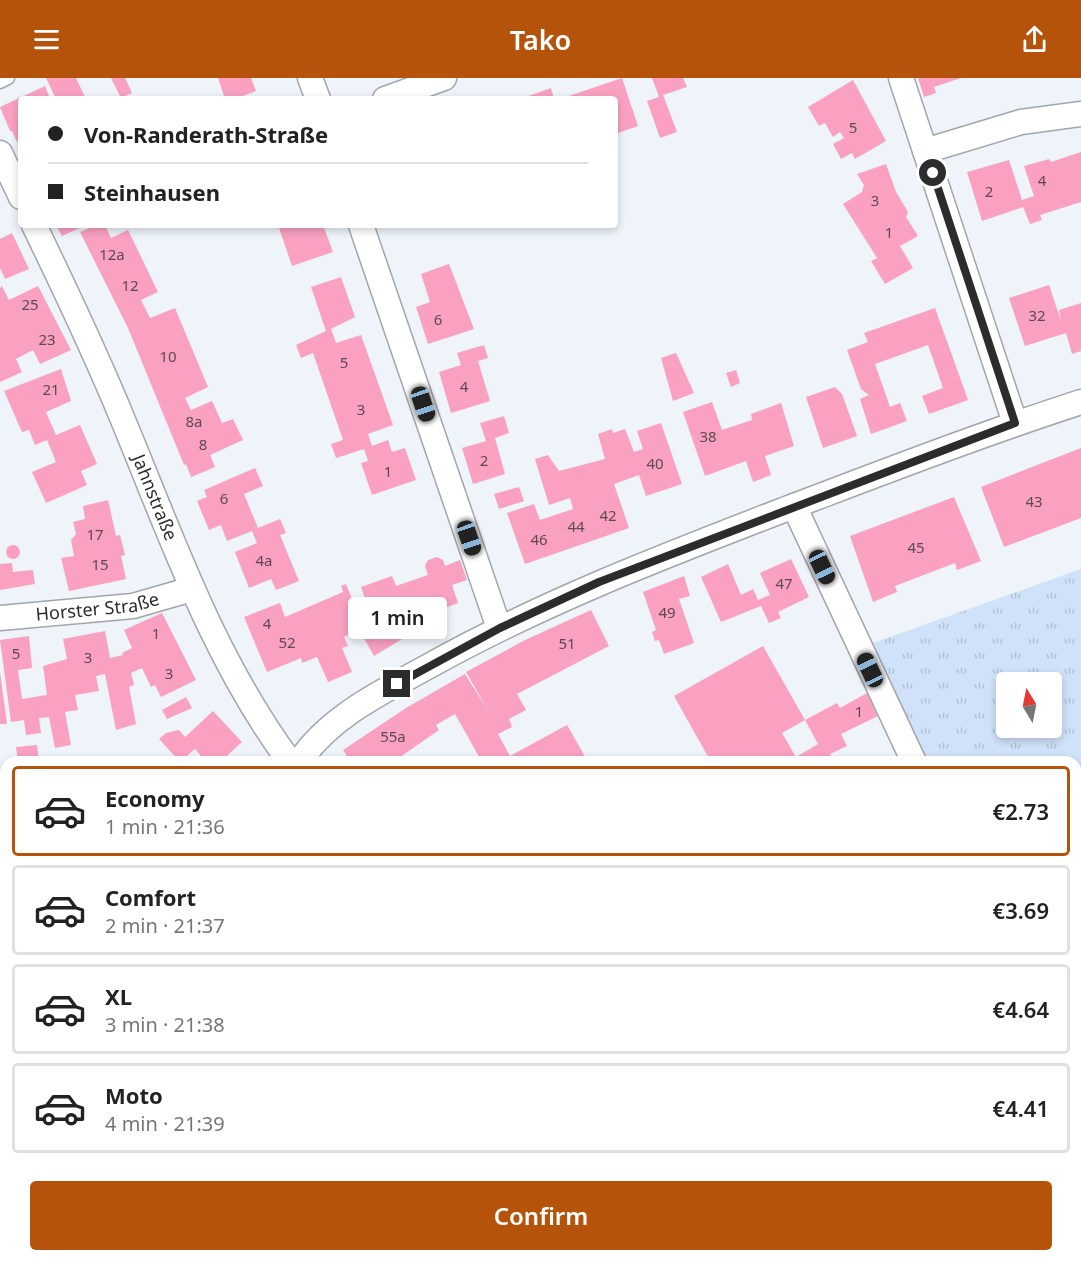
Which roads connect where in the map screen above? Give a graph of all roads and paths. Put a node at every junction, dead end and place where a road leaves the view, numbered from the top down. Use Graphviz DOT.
graph roads {
  1 [pos="8,78"];
  2 [pos="310,78"];
  3 [pos="444,78"];
  4 [pos="901,78"];
  5 [pos="0,82"];
  6 [pos="317,96"];
  7 [pos="394,96"];
  8 [pos="1081,114"];
  9 [pos="926,151"];
  10 [pos="0,153"];
  11 [pos="18,191"];
  12 [pos="35,228"];
  13 [pos="362,228"];
  14 [pos="1081,402"];
  15 [pos="1015,423"];
  16 [pos="794,506"];
  17 [pos="192,589"];
  18 [pos="0,618"];
  19 [pos="500,628"];
  20 [pos="286,756"];
  21 [pos="304,756"];
  22 [pos="911,756"];
  1 -- 5 [label="lane"];
  2 -- 6 [label="street"];
  3 -- 7 [label="street"];
  4 -- 9 [label="street"];
  8 -- 9 [label="street"];
  9 -- 15 [label="street"];
  10 -- 11 [label="street"];
  12 -- 17 [label="street, Jahnstraße"];
  13 -- 19 [label="street"];
  14 -- 15 [label="street"];
  15 -- 16 [label="street"];
  16 -- 19 [label="street"];
  16 -- 22 [label="street"];
  17 -- 18 [label="street, Horster Straße"];
  17 -- 20 [label="street, Jahnstraße"];
  19 -- 21 [label="street"];
}
